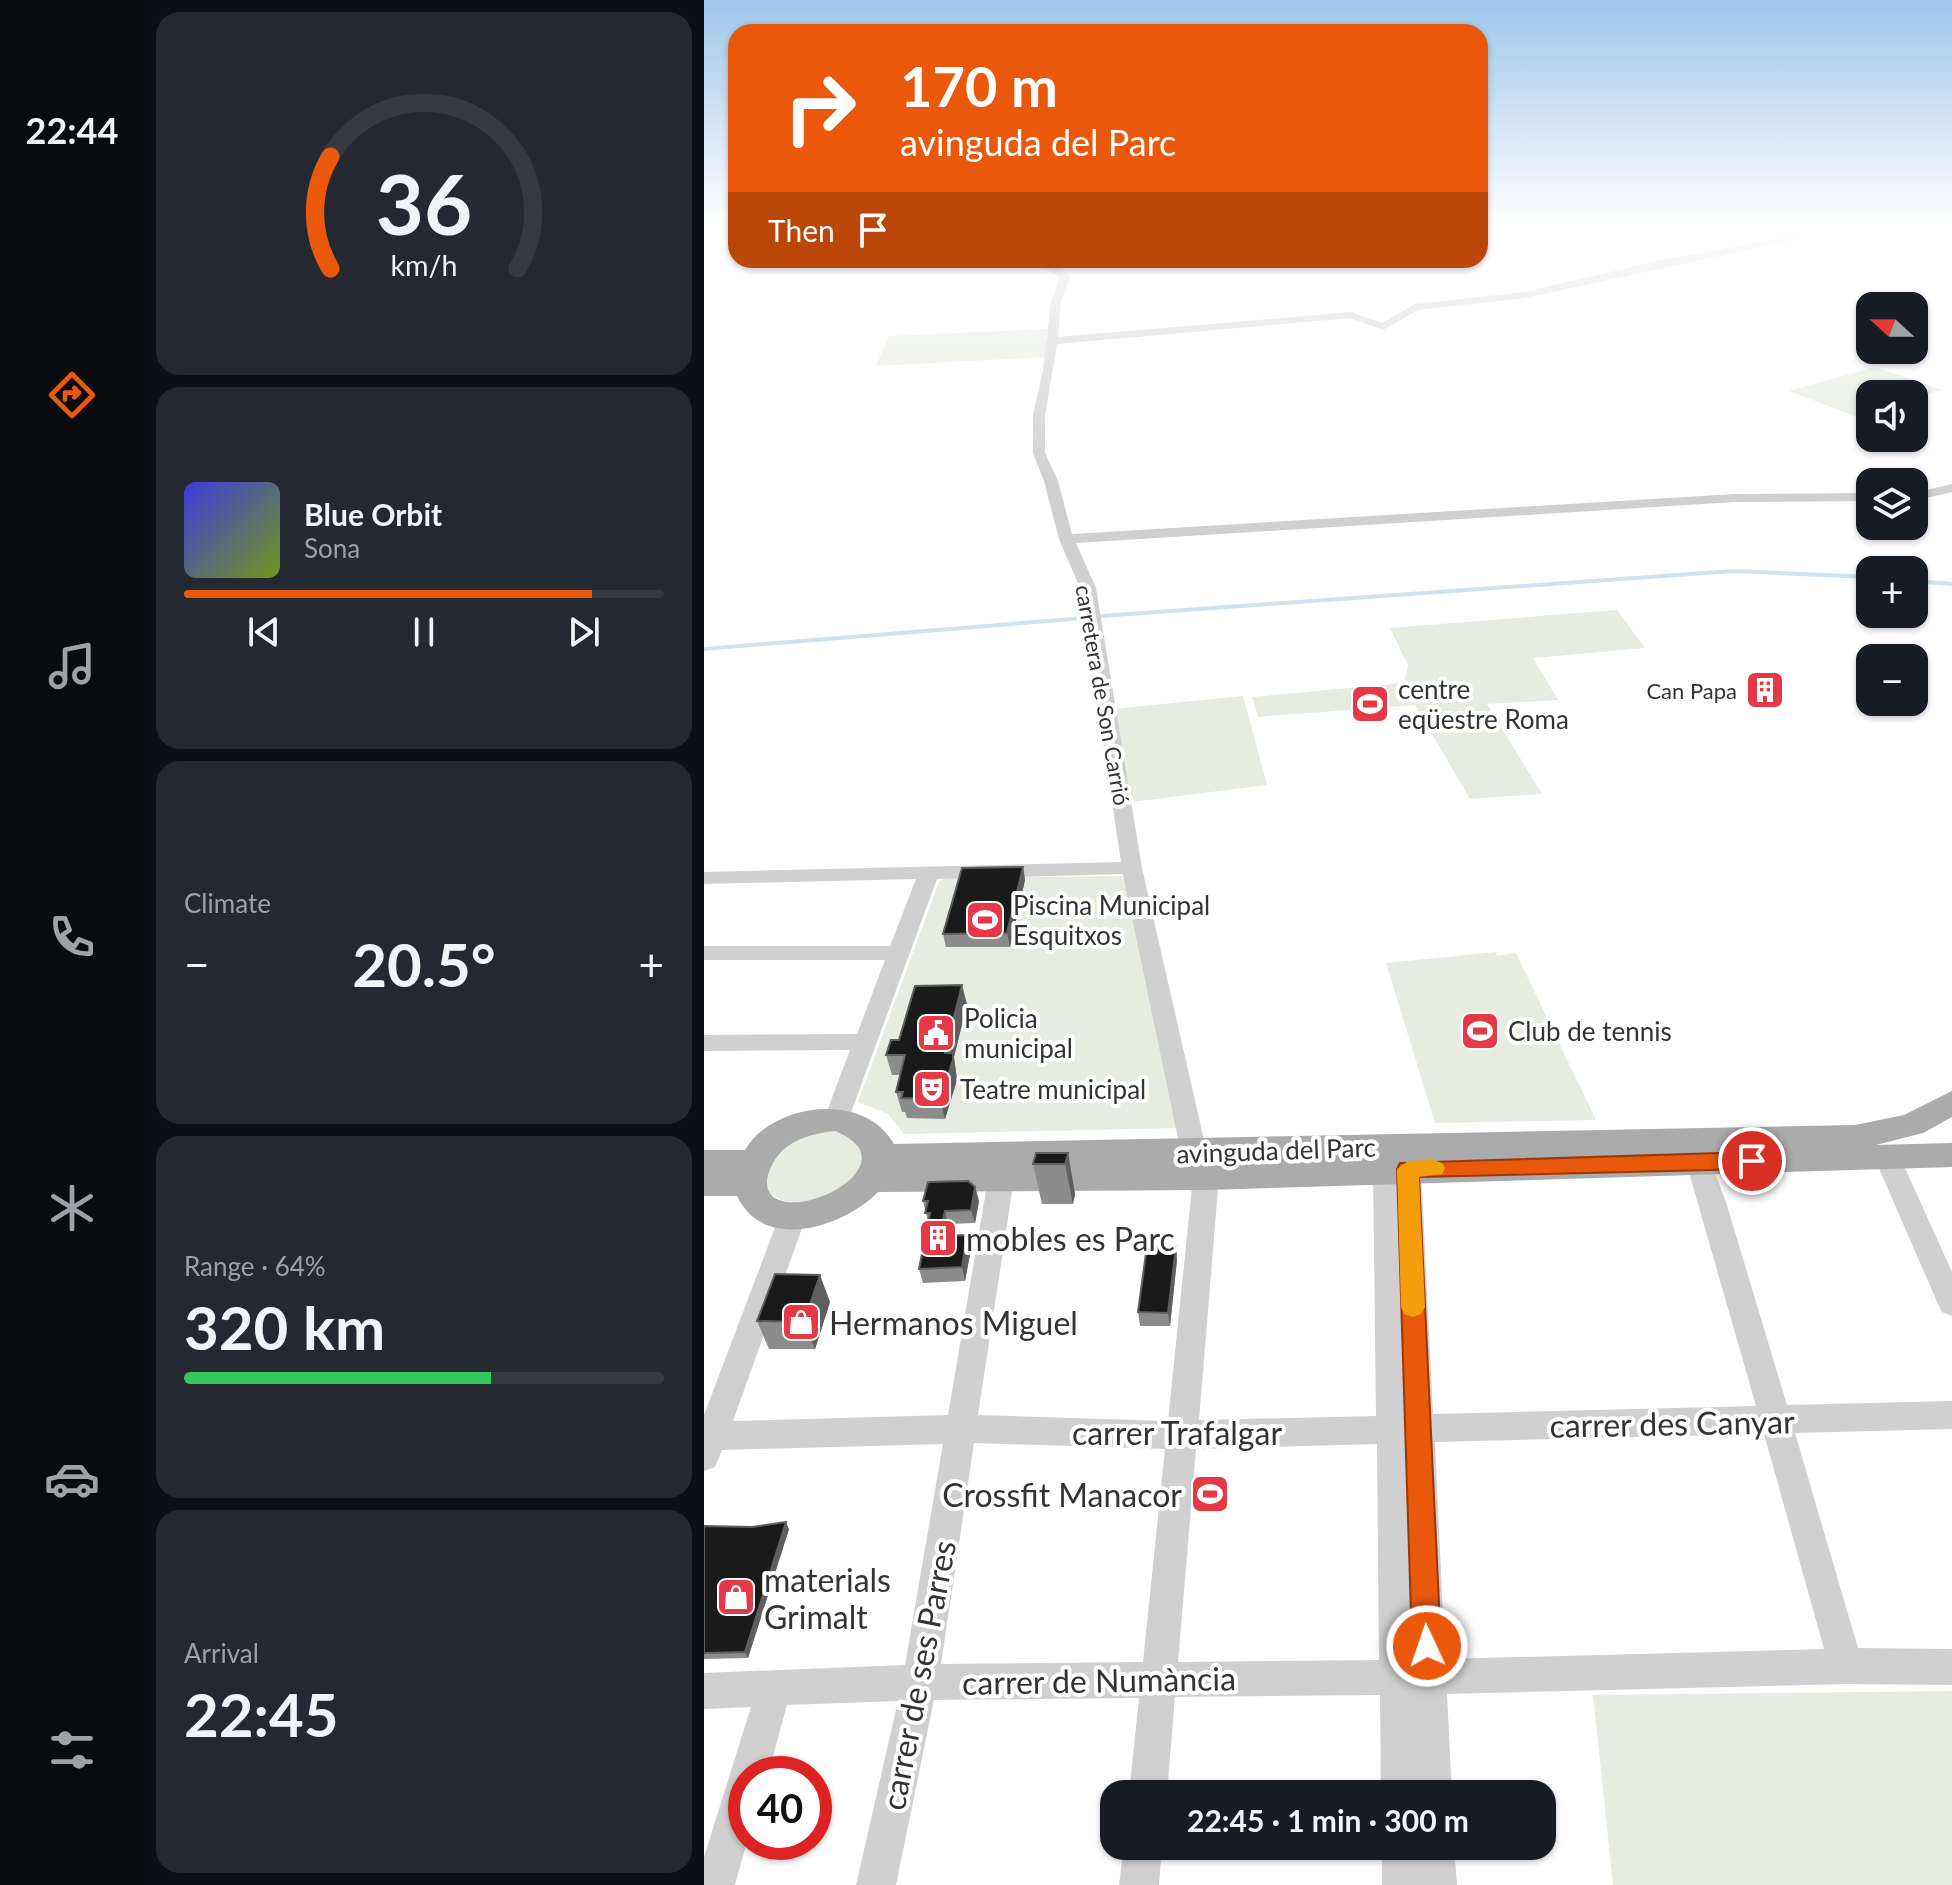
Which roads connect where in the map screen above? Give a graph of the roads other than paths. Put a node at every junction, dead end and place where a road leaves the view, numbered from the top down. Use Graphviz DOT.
graph roads {
  1 [pos="1055,309"];
  2 [pos="1412,309"];
  3 [pos="1050,341"];
  4 [pos="1952,488"];
  5 [pos="1928,494"];
  6 [pos="1856,497"];
  7 [pos="1066,539"];
  8 [pos="1132,868"];
  9 [pos="928,874"];
  10 [pos="704,878"];
  11 [pos="704,953"];
  12 [pos="900,953"];
  13 [pos="866,1042"];
  14 [pos="704,1043"];
  15 [pos="1952,1103"];
  16 [pos="837,1119"];
  17 [pos="1952,1155"];
  18 [pos="1887,1157"];
  19 [pos="1699,1162"];
  20 [pos="704,1163"];
  21 [pos="1200,1165"];
  22 [pos="876,1166"];
  23 [pos="1397,1169"];
  24 [pos="750,1172"];
  25 [pos="1001,1179"];
  26 [pos="704,1183"];
  27 [pos="792,1217"];
  28 [pos="1952,1304"];
  29 [pos="1952,1415"];
  30 [pos="1776,1421"];
  31 [pos="961,1429"];
  32 [pos="1405,1429"];
  33 [pos="1182,1435"];
  34 [pos="707,1443"];
  35 [pos="1846,1666"];
  36 [pos="1952,1667"];
  37 [pos="1413,1676"];
  38 [pos="1158,1679"];
  39 [pos="920,1682"];
  40 [pos="774,1690"];
  41 [pos="704,1691"];
  42 [pos="754,1756"];
  43 [pos="1149,1780"];
  44 [pos="1402,1780"];
  45 [pos="1431,1780"];
  46 [pos="728,1842"];
  47 [pos="1142,1860"];
  48 [pos="1401,1860"];
  49 [pos="1436,1860"];
  50 [pos="715,1885"];
  51 [pos="876,1885"];
  52 [pos="1139,1885"];
  53 [pos="1402,1885"];
  54 [pos="1437,1885"];
  1 -- 3 [label="street, carretera de Son Carrió"];
  2 -- 3 [label="street"];
  3 -- 7 [label="street, carretera de Son Carrió"];
  4 -- 5 [label="street"];
  6 -- 7 [label="street"];
  7 -- 8 [label="street, carretera de Son Carrió"];
  8 -- 9 [label="street"];
  8 -- 21 [label="street, carretera de Son Carrió"];
  9 -- 10 [label="street"];
  9 -- 12 [label="street"];
  11 -- 12 [label="street"];
  12 -- 13 [label="street"];
  13 -- 14 [label="street"];
  13 -- 16 [label="street"];
  15 -- 21 [label="main road, avinguda del Parc"];
  16 -- 22 [label="main road"];
  16 -- 24 [label="main road"];
  17 -- 18 [label="main road, avinguda del Parc"];
  18 -- 19 [label="main road, avinguda del Parc"];
  18 -- 28 [label="street"];
  19 -- 23 [label="main road, avinguda del Parc"];
  19 -- 30 [label="street"];
  20 -- 24 [label="main road"];
  21 -- 22 [label="main road, avinguda del Parc"];
  21 -- 23 [label="main road, avinguda del Parc"];
  21 -- 25 [label="main road, avinguda del Parc"];
  21 -- 33 [label="street, carretera de Son Carrió"];
  22 -- 25 [label="main road, avinguda del Parc"];
  22 -- 27 [label="main road"];
  23 -- 32 [label="street"];
  24 -- 26 [label="main road"];
  24 -- 27 [label="main road"];
  25 -- 31 [label="street, carrer de ses Parres"];
  27 -- 34 [label="street"];
  29 -- 30 [label="street, carrer des Canyar"];
  30 -- 32 [label="street, carrer des Canyar"];
  30 -- 35 [label="street"];
  31 -- 33 [label="street, carrer Trafalgar"];
  31 -- 34 [label="street, carrer Trafalgar"];
  31 -- 39 [label="street, carrer de ses Parres"];
  32 -- 33 [label="street, carrer Trafalgar"];
  32 -- 37 [label="street"];
  33 -- 38 [label="street, carretera de Son Carrió"];
  35 -- 36 [label="street, carrer de Numància"];
  35 -- 37 [label="street, carrer de Numància"];
  37 -- 38 [label="street, carrer de Numància"];
  37 -- 44 [label="street"];
  37 -- 45 [label="street"];
  38 -- 39 [label="street, carrer de Numància"];
  38 -- 43 [label="street, carretera de Son Carrió"];
  39 -- 40 [label="street, carrer de Numància"];
  39 -- 51 [label="street, carrer de ses Parres"];
  40 -- 41 [label="street, carrer de Numància"];
  40 -- 42 [label="street"];
  46 -- 50 [label="street"];
  47 -- 52 [label="street"];
  48 -- 53 [label="street"];
  49 -- 54 [label="street"];
}
